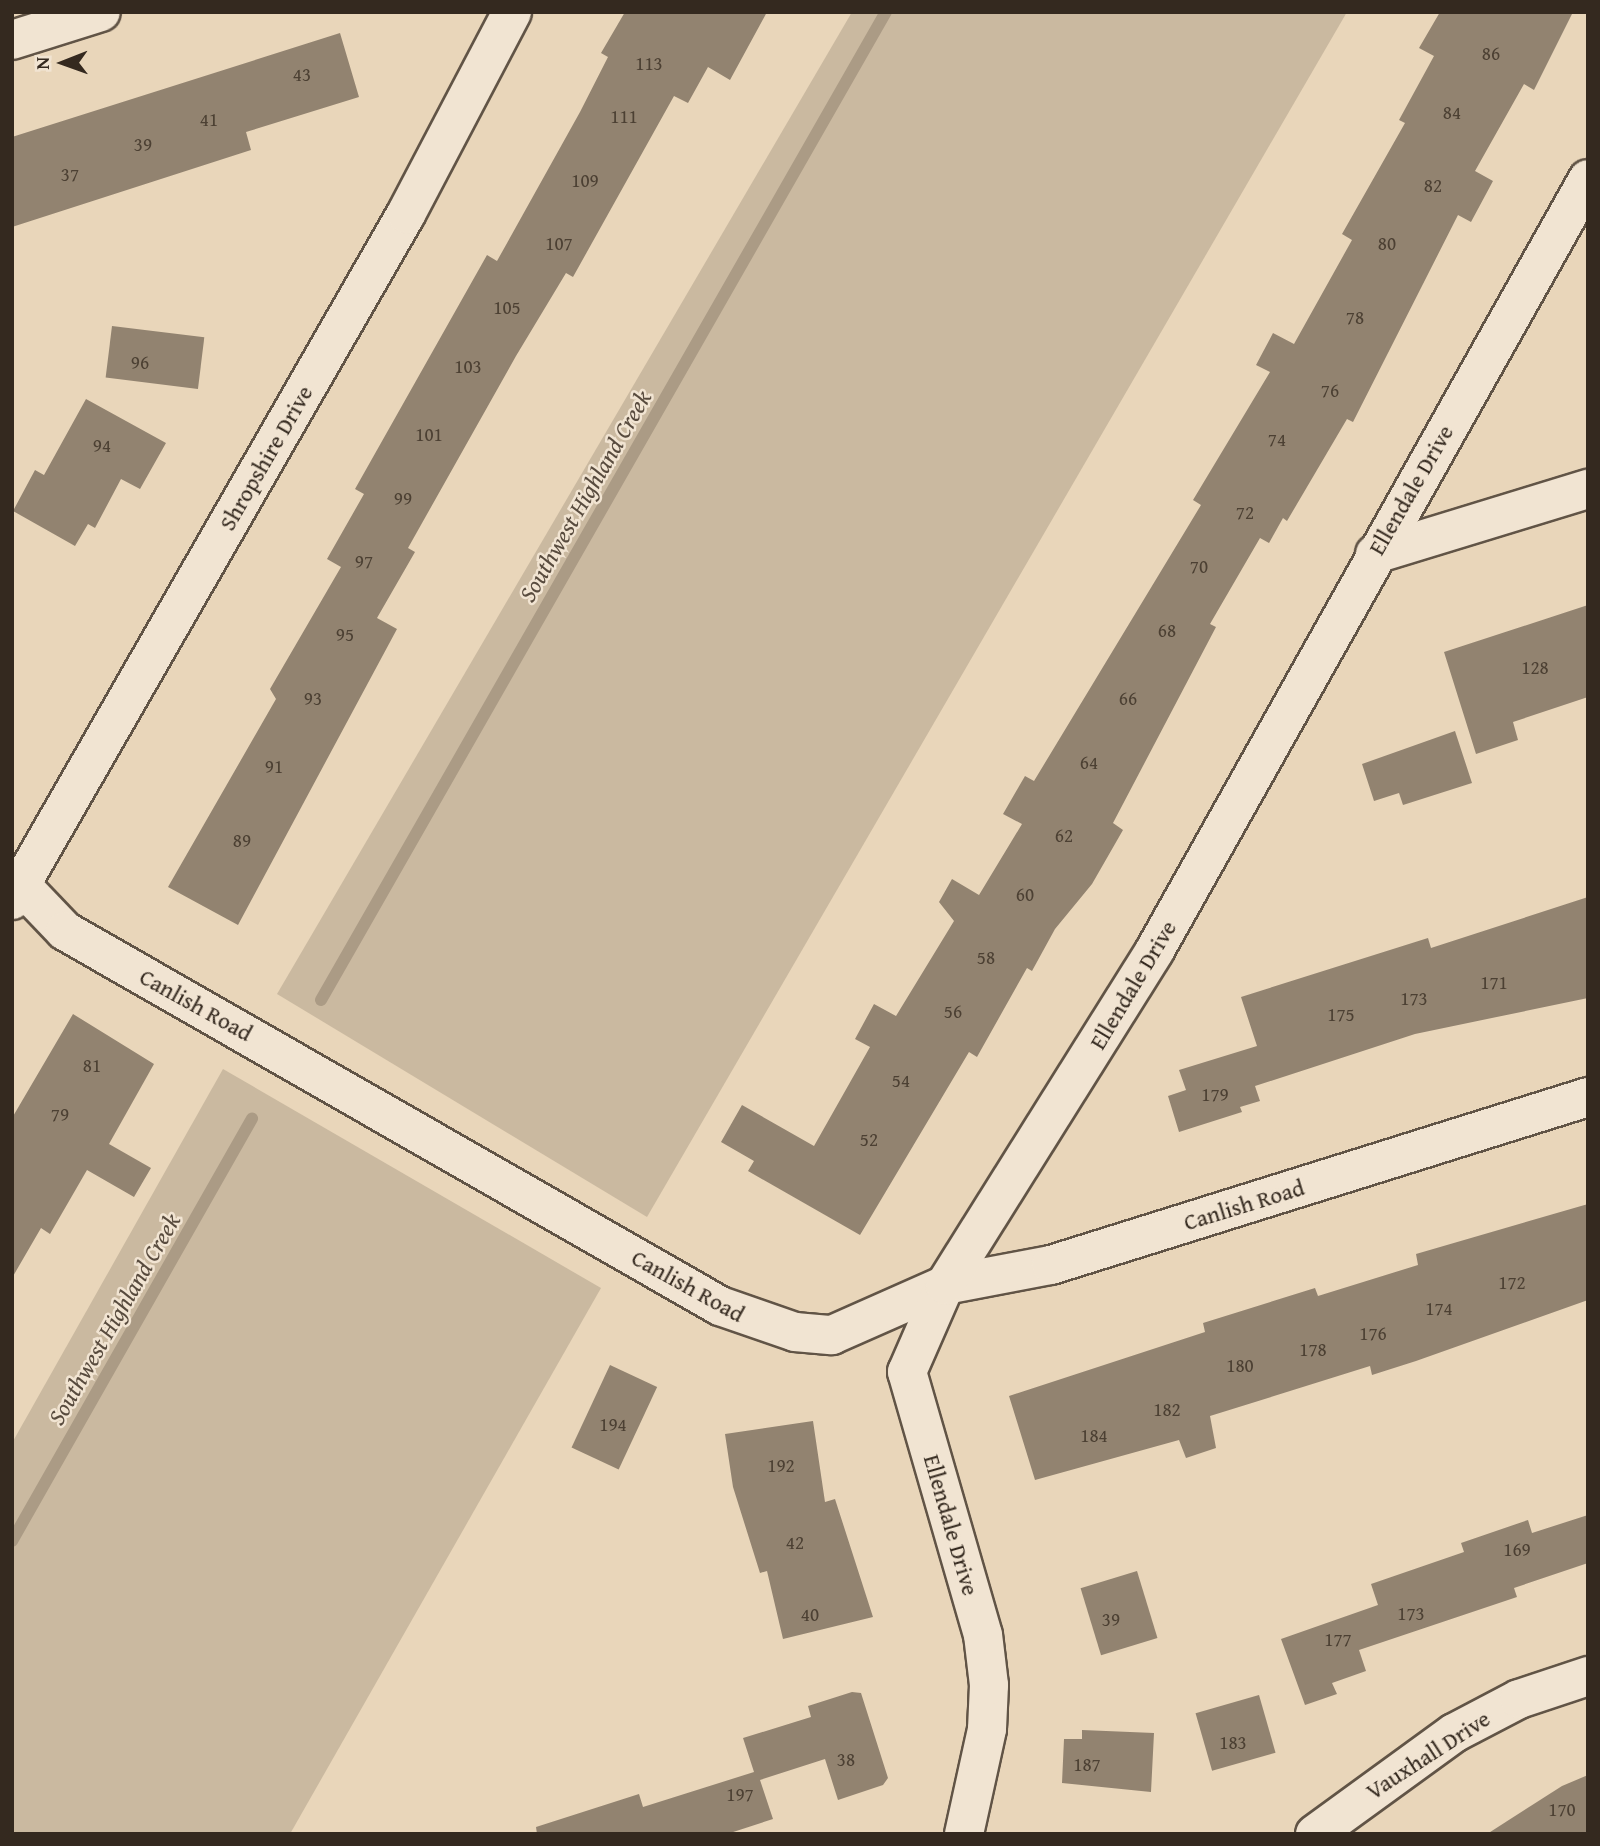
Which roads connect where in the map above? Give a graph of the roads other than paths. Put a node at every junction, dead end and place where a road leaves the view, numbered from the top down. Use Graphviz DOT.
graph roads {
  1 [pos="101,12"];
  2 [pos="512,12"];
  3 [pos="12,40"];
  4 [pos="1588,179"];
  5 [pos="1588,489"];
  6 [pos="1375,554"];
  7 [pos="17,893"];
  8 [pos="1588,1097"];
  9 [pos="945,1285"];
  10 [pos="1588,1676"];
  11 [pos="964,1834"];
  12 [pos="1314,1834"];
  1 -- 3 [label="street"];
  2 -- 7 [label="street, Shropshire Drive"];
  4 -- 6 [label="street, Ellendale Drive"];
  5 -- 6 [label="street"];
  6 -- 9 [label="street, Ellendale Drive"];
  7 -- 9 [label="street, Canlish Road"];
  8 -- 9 [label="street, Canlish Road"];
  9 -- 11 [label="street, Ellendale Drive"];
  10 -- 12 [label="street, Vauxhall Drive"];
}
